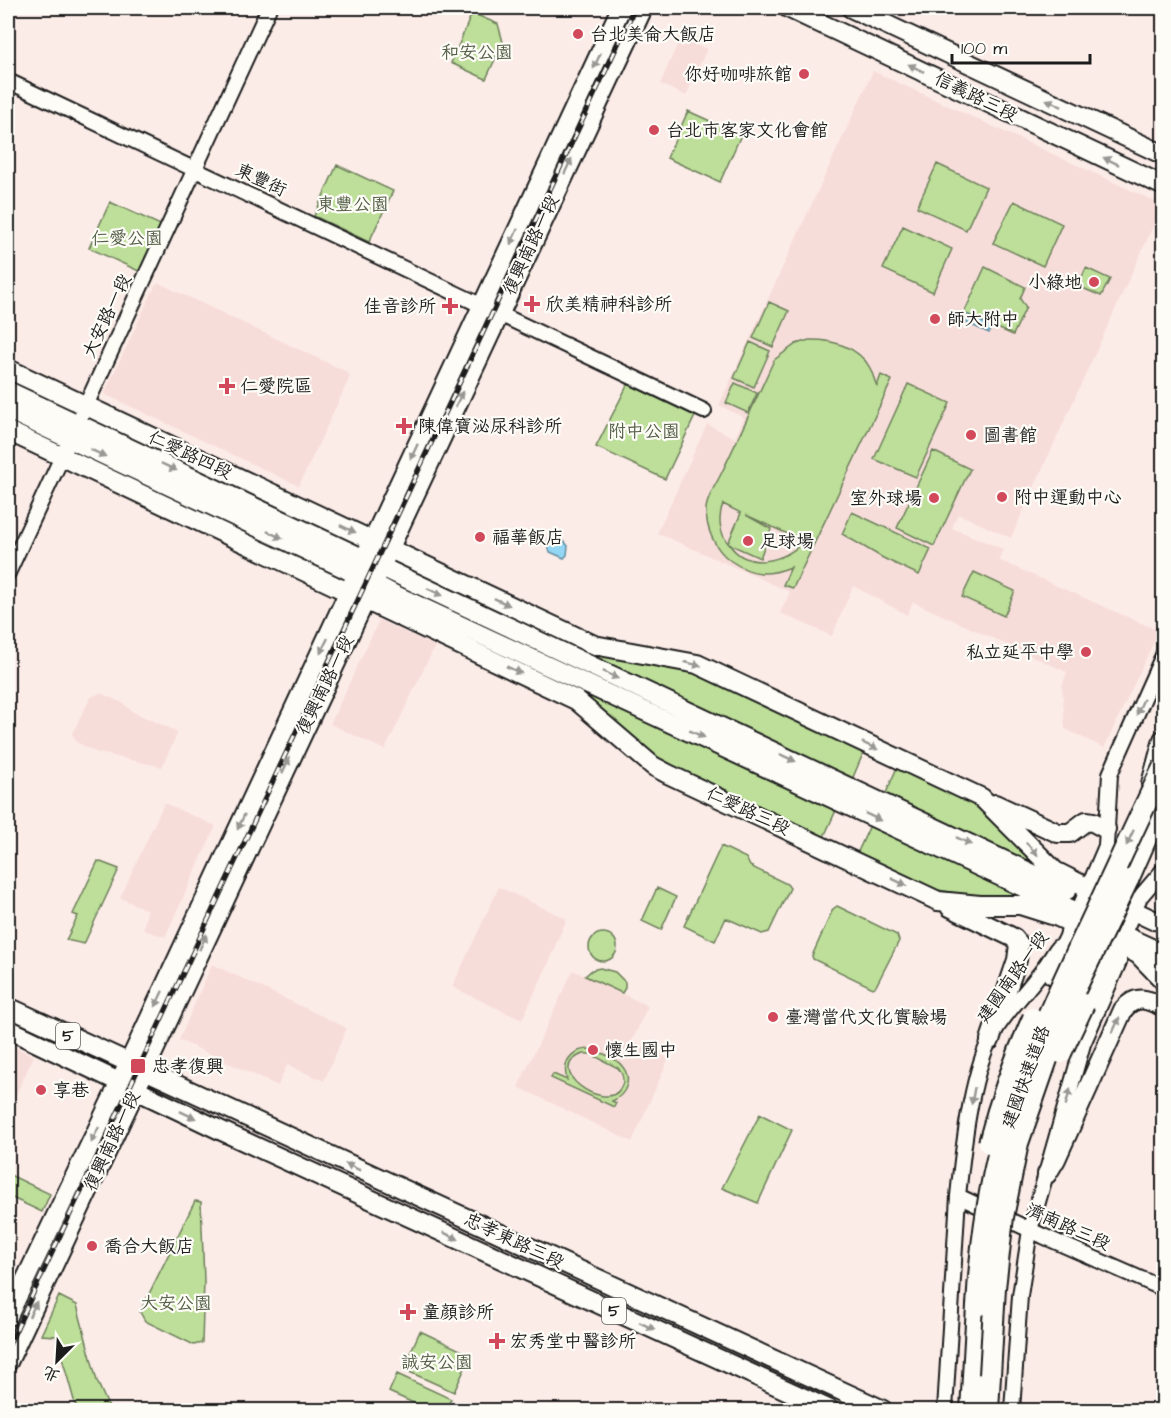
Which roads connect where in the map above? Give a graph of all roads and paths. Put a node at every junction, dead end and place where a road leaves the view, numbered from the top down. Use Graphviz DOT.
graph roads {
  1 [pos="269,8"];
  2 [pos="621,8"];
  3 [pos="643,8"];
  4 [pos="788,8"];
  5 [pos="851,8"];
  6 [pos="8,81"];
  7 [pos="1164,155"];
  8 [pos="195,169"];
  9 [pos="1164,186"];
  10 [pos="491,309"];
  11 [pos="8,369"];
  12 [pos="8,391"];
  13 [pos="86,406"];
  14 [pos="8,410"];
  15 [pos="704,411"];
  16 [pos="8,431"];
  17 [pos="74,432"];
  18 [pos="62,457"];
  19 [pos="373,541"];
  20 [pos="390,550"];
  21 [pos="361,567"];
  22 [pos="382,567"];
  23 [pos="8,573"];
  24 [pos="374,584"];
  25 [pos="349,593"];
  26 [pos="366,601"];
  27 [pos="1164,653"];
  28 [pos="529,657"];
  29 [pos="576,700"];
  30 [pos="1164,740"];
  31 [pos="1164,766"];
  32 [pos="982,798"];
  33 [pos="1155,799"];
  34 [pos="1164,816"];
  35 [pos="1106,829"];
  36 [pos="1164,870"];
  37 [pos="1128,879"];
  38 [pos="938,901"];
  39 [pos="1081,906"];
  40 [pos="1164,921"];
  41 [pos="1126,928"];
  42 [pos="1164,935"];
  43 [pos="1164,954"];
  44 [pos="1164,981"];
  45 [pos="8,1007"];
  46 [pos="1164,1007"];
  47 [pos="8,1029"];
  48 [pos="990,1040"];
  49 [pos="136,1068"];
  50 [pos="128,1086"];
  51 [pos="1047,1173"];
  52 [pos="958,1196"];
  53 [pos="1030,1230"];
  54 [pos="1164,1289"];
  55 [pos="977,1306"];
  56 [pos="8,1316"];
  57 [pos="8,1362"];
  58 [pos="990,1368"];
  59 [pos="830,1410"];
  60 [pos="884,1410"];
  61 [pos="945,1410"];
  62 [pos="971,1410"];
  63 [pos="988,1410"];
  64 [pos="1012,1410"];
  1 -- 8 [label="street, 大安路一段"];
  2 -- 10 [label="main road, 復興南路一段, one-way"];
  10 -- 3 [label="main road, 復興南路一段, one-way"];
  9 -- 4 [label="main road, 信義路三段, one-way"];
  7 -- 5 [label="main road, 信義路三段, one-way"];
  6 -- 8 [label="street, 東豐街"];
  8 -- 10 [label="street, 東豐街"];
  8 -- 13 [label="street, 大安路一段"];
  10 -- 15 [label="street, 東豐街"];
  10 -- 19 [label="main road, 復興南路一段, one-way"];
  20 -- 10 [label="main road, 復興南路一段, one-way"];
  11 -- 13 [label="main road, 仁愛路四段"];
  12 -- 17 [label="main road, 仁愛路四段"];
  13 -- 17 [label="street, 大安路一段"];
  13 -- 19 [label="main road, 仁愛路四段, one-way"];
  14 -- 17 [label="main road, 仁愛路四段"];
  16 -- 18 [label="main road"];
  17 -- 18 [label="street, 大安路一段"];
  17 -- 21 [label="main road, 仁愛路四段, one-way"];
  18 -- 23 [label="street, 大安路一段"];
  18 -- 25 [label="main road"];
  19 -- 20 [label="main road, 仁愛路三段"];
  19 -- 21 [label="main road, 復興南路一段"];
  20 -- 22 [label="main road, 復興南路一段"];
  20 -- 32 [label="main road, 仁愛路三段, one-way"];
  21 -- 22 [label="main road, 仁愛路三段"];
  21 -- 24 [label="main road, 仁愛路三段"];
  21 -- 25 [label="main road, 復興南路一段"];
  22 -- 24 [label="main road, 復興南路一段"];
  22 -- 39 [label="main road, 仁愛路三段, one-way"];
  24 -- 26 [label="main road, 復興南路一段"];
  24 -- 28 [label="main road, 仁愛路三段"];
  25 -- 26 [label="main road, 仁愛路三段"];
  25 -- 49 [label="main road, 復興南路一段, one-way"];
  26 -- 29 [label="main road, 仁愛路三段, one-way"];
  49 -- 26 [label="main road, 復興南路一段, one-way"];
  27 -- 35 [label="street, 建國南路一段, one-way"];
  28 -- 29 [label="main road"];
  28 -- 39 [label="main road, 仁愛路三段, one-way"];
  29 -- 38 [label="main road, 仁愛路三段, one-way"];
  30 -- 33 [label="highway, bridge"];
  31 -- 33 [label="highway, 建國快速道路, bridge"];
  32 -- 35 [label="main road"];
  32 -- 39 [label="main road, 仁愛路三段, one-way"];
  33 -- 37 [label="highway, 建國快速道路"];
  33 -- 55 [label="highway, 建國快速道路, one-way, bridge"];
  34 -- 37 [label="highway"];
  35 -- 39 [label="street, 建國南路一段"];
  36 -- 41 [label="street"];
  37 -- 58 [label="highway, 建國快速道路, bridge"];
  38 -- 39 [label="main road, 仁愛路三段"];
  38 -- 48 [label="main road"];
  39 -- 41 [label="main road, 仁愛路三段"];
  39 -- 41 [label="main road, 仁愛路三段"];
  39 -- 48 [label="street, 建國南路一段"];
  39 -- 55 [label="highway, bridge"];
  40 -- 41 [label="main road, 仁愛路三段"];
  41 -- 42 [label="main road, 仁愛路三段"];
  41 -- 43 [label="main road, 仁愛路三段"];
  41 -- 44 [label="main road, 仁愛路三段"];
  51 -- 41 [label="street, one-way"];
  41 -- 58 [label="highway, bridge"];
  45 -- 49 [label="main road, 5"];
  51 -- 46 [label="main road, one-way"];
  47 -- 50 [label="main road, 5"];
  48 -- 52 [label="street, 建國南路一段, one-way"];
  49 -- 50 [label="main road, 復興南路一段"];
  60 -- 49 [label="main road, 忠孝東路三段 / 5, one-way"];
  50 -- 56 [label="main road, 復興南路一段, one-way"];
  57 -- 50 [label="main road, 復興南路一段, one-way"];
  50 -- 59 [label="main road, 忠孝東路三段 / 5, one-way"];
  51 -- 53 [label="street"];
  52 -- 53 [label="street, 濟南路三段"];
  52 -- 61 [label="street, 建國南路一段"];
  53 -- 54 [label="street, 濟南路三段"];
  53 -- 64 [label="street"];
  55 -- 62 [label="highway, 建國快速道路"];
  58 -- 63 [label="highway, 建國快速道路"];
}
